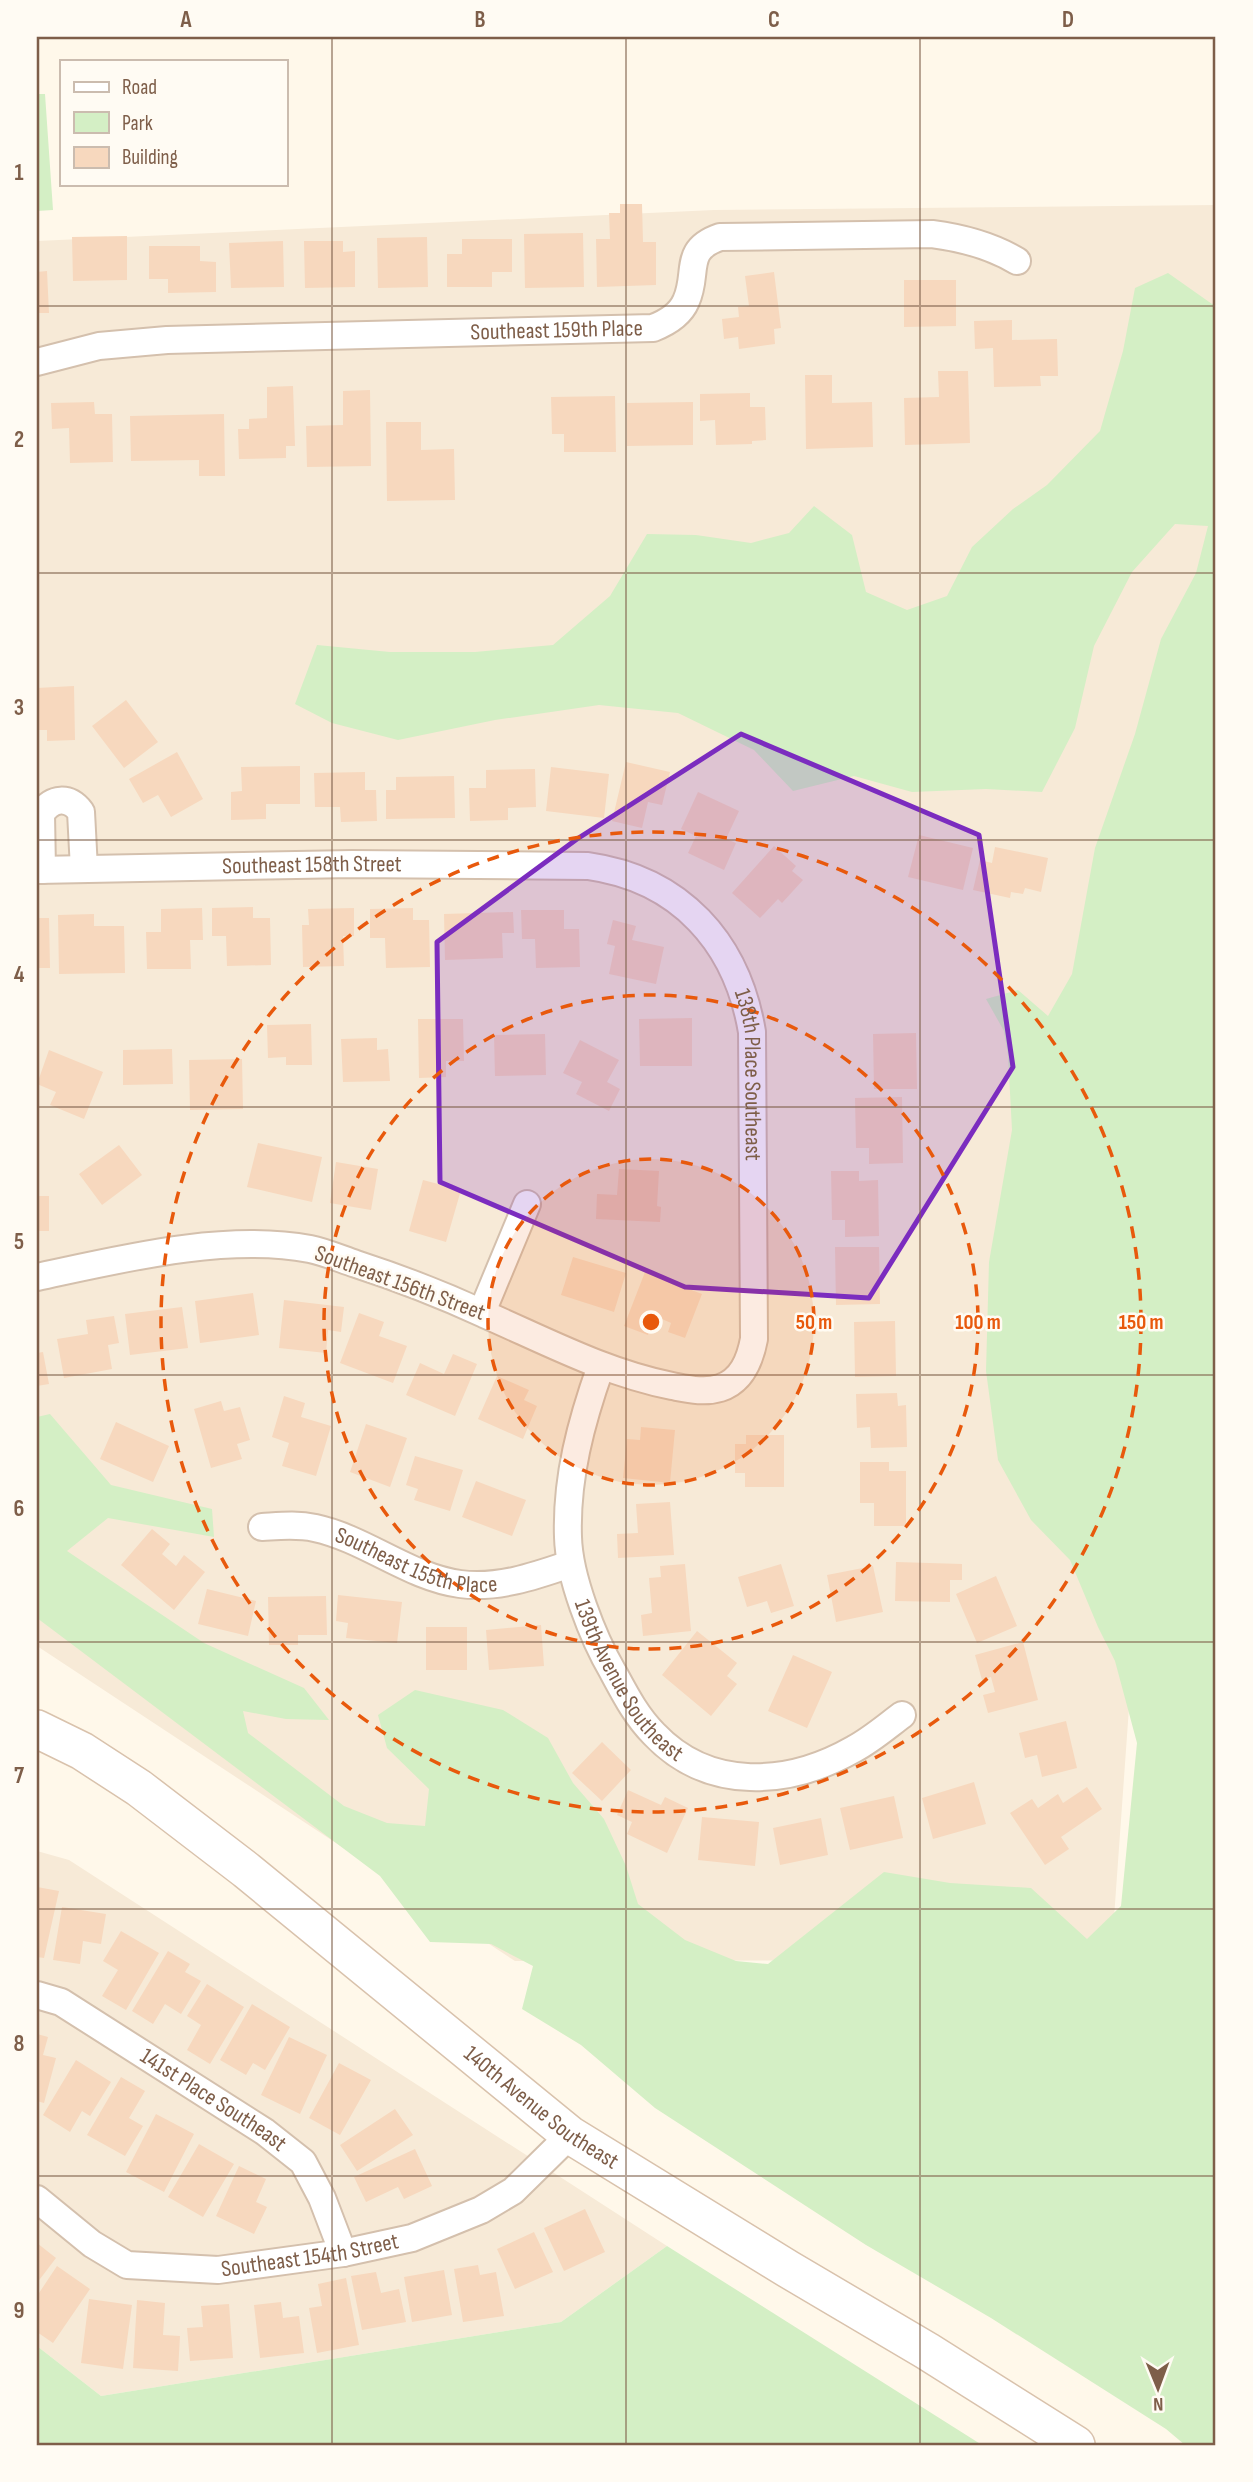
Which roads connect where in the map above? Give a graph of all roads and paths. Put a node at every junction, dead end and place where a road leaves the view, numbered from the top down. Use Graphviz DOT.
graph roads {
  1 [pos="1017,261"];
  2 [pos="37,362"];
  3 [pos="588,866"];
  4 [pos="84,869"];
  5 [pos="39,870"];
  6 [pos="527,1204"];
  7 [pos="37,1277"];
  8 [pos="482,1312"];
  9 [pos="601,1366"];
  10 [pos="745,1369"];
  11 [pos="261,1527"];
  12 [pos="570,1564"];
  13 [pos="902,1715"];
  14 [pos="37,1729"];
  15 [pos="37,1995"];
  16 [pos="570,2135"];
  17 [pos="37,2199"];
  18 [pos="343,2253"];
  19 [pos="1076,2445"];
  1 -- 2 [label="street, Southeast 159th Place"];
  3 -- 4 [label="street, Southeast 158th Street"];
  3 -- 10 [label="street, 138th Place Southeast"];
  4 -- 5 [label="street, Southeast 158th Street"];
  4 -- 5 [label="street"];
  6 -- 8 [label="street"];
  7 -- 8 [label="street, Southeast 156th Street"];
  8 -- 9 [label="street, Southeast 156th Street"];
  9 -- 10 [label="street, Southeast 156th Street"];
  9 -- 12 [label="street, 139th Avenue Southeast"];
  11 -- 12 [label="street, Southeast 155th Place"];
  12 -- 13 [label="street, 139th Avenue Southeast"];
  14 -- 16 [label="main road, 140th Avenue Southeast"];
  15 -- 18 [label="street, 141st Place Southeast"];
  16 -- 18 [label="street, Southeast 154th Street"];
  16 -- 19 [label="main road, 140th Avenue Southeast"];
  17 -- 18 [label="street, Southeast 154th Street"];
}
